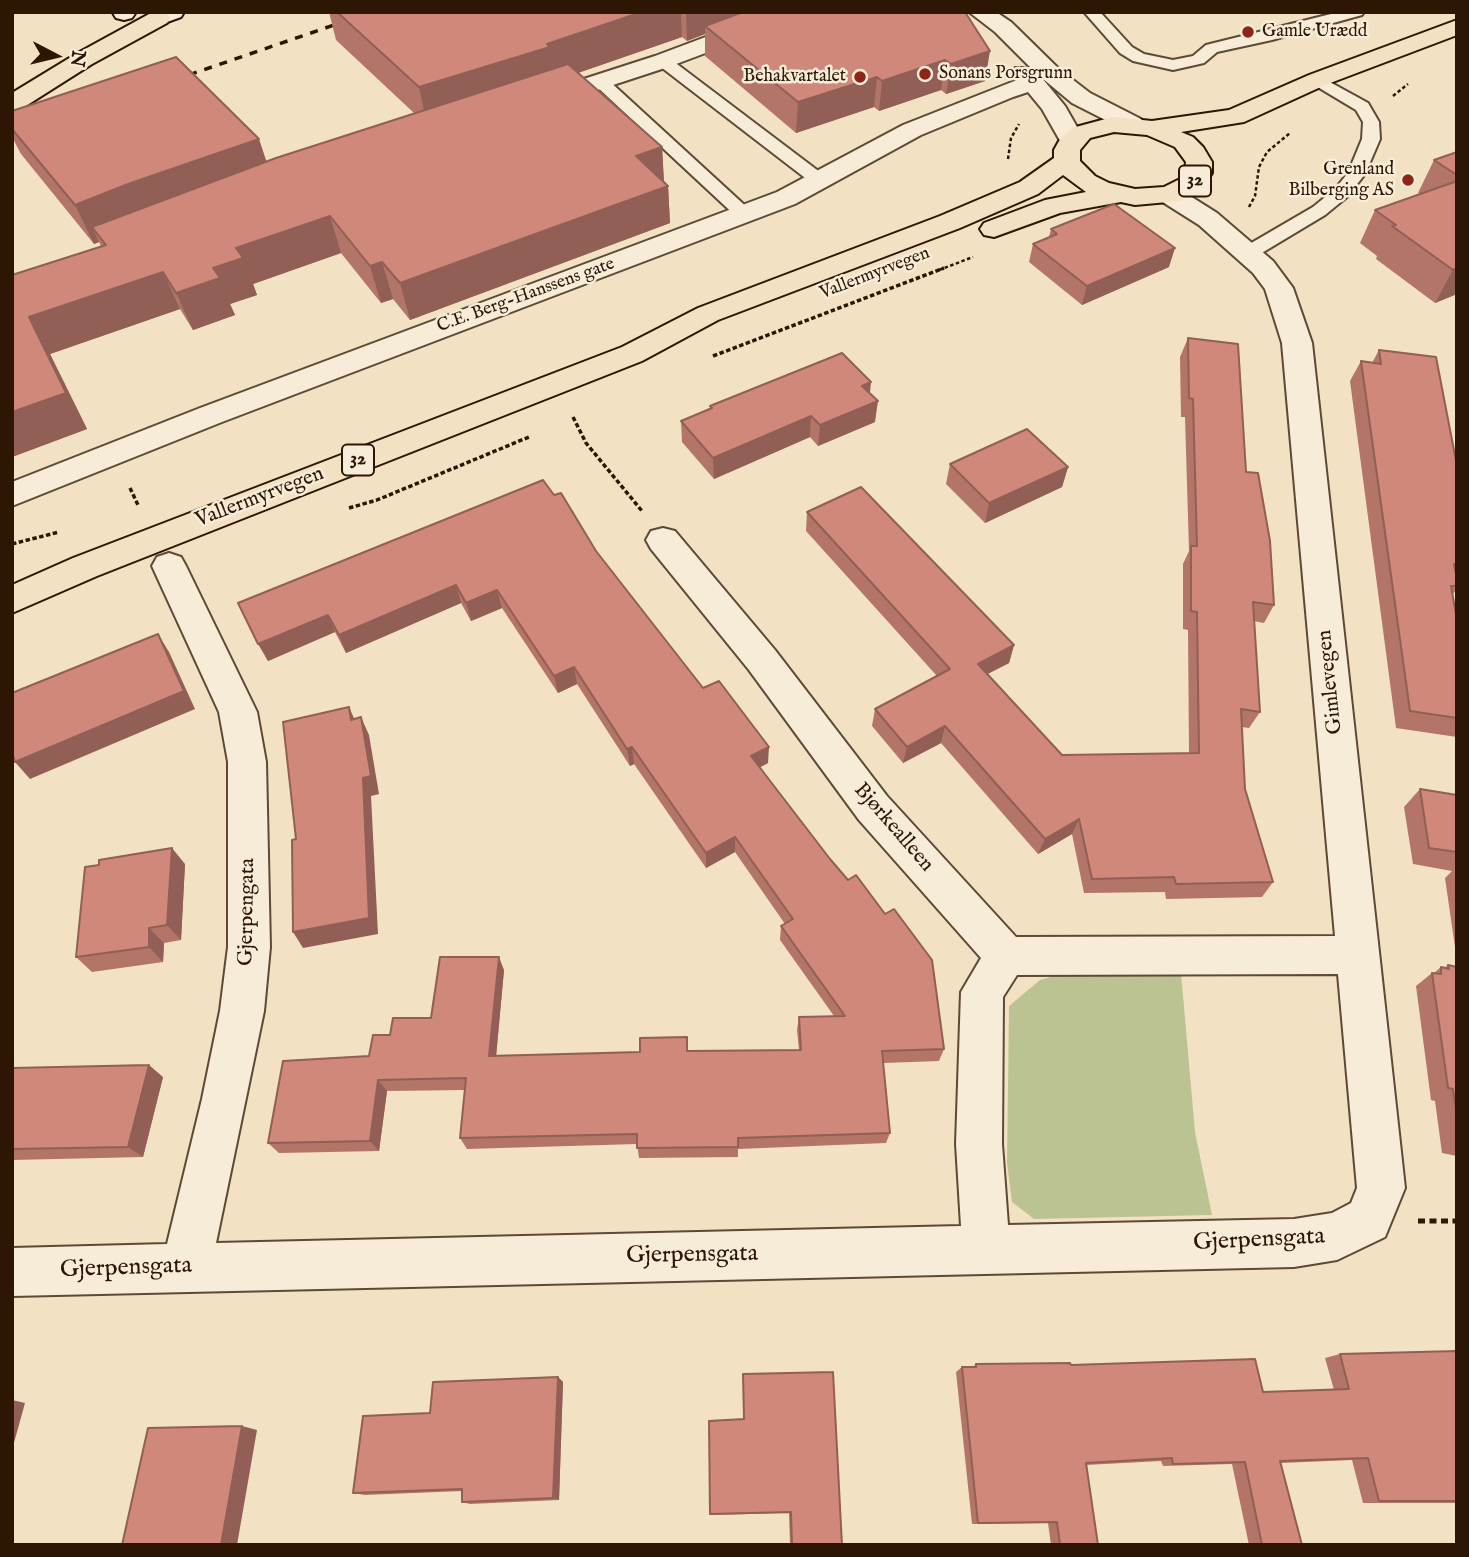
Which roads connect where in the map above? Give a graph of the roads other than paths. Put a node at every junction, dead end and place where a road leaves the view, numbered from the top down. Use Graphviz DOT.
graph roads {
  1 [pos="793,12"];
  2 [pos="1091,12"];
  3 [pos="1357,12"];
  4 [pos="981,13"];
  5 [pos="163,14"];
  6 [pos="124,18"];
  7 [pos="102,24"];
  8 [pos="1457,27"];
  9 [pos="663,61"];
  10 [pos="1317,80"];
  11 [pos="601,82"];
  12 [pos="1033,83"];
  13 [pos="12,104"];
  14 [pos="513,109"];
  15 [pos="1235,117"];
  16 [pos="1142,126"];
  17 [pos="1069,151"];
  18 [pos="1199,162"];
  19 [pos="819,180"];
  20 [pos="1117,195"];
  21 [pos="1170,195"];
  22 [pos="745,215"];
  23 [pos="1248,253"];
  24 [pos="632,354"];
  25 [pos="12,495"];
  26 [pos="663,540"];
  27 [pos="169,566"];
  28 [pos="85,567"];
  29 [pos="12,582"];
  30 [pos="12,600"];
  31 [pos="1357,955"];
  32 [pos="1006,956"];
  33 [pos="1368,1220"];
  34 [pos="986,1250"];
  35 [pos="186,1268"];
  36 [pos="12,1272"];
  1 -- 9 [label="street"];
  2 -- 3 [label="lane"];
  4 -- 12 [label="street"];
  4 -- 16 [label="street"];
  5 -- 6 [label="main road"];
  6 -- 7 [label="main road"];
  6 -- 13 [label="main road"];
  8 -- 10 [label="main road, 32"];
  9 -- 11 [label="street"];
  9 -- 19 [label="lane"];
  10 -- 15 [label="main road, 32"];
  10 -- 23 [label="lane"];
  11 -- 14 [label="street"];
  11 -- 22 [label="lane"];
  12 -- 17 [label="street"];
  12 -- 19 [label="street, C.E. Berg-Hanssens gate"];
  15 -- 16 [label="main road, 32"];
  15 -- 18 [label="main road, 32"];
  16 -- 17 [label="main road, 32"];
  16 -- 18 [label="main road, 32"];
  17 -- 20 [label="main road, 32"];
  17 -- 24 [label="main road, Vallermyrvegen / 32"];
  18 -- 21 [label="main road, 32"];
  19 -- 22 [label="street, C.E. Berg-Hanssens gate"];
  20 -- 21 [label="main road, 32"];
  20 -- 24 [label="main road, Vallermyrvegen / 32"];
  21 -- 23 [label="street, Gimlevegen"];
  22 -- 25 [label="street, C.E. Berg-Hanssens gate"];
  23 -- 31 [label="street, Gimlevegen"];
  24 -- 28 [label="main road, Vallermyrvegen / 32"];
  26 -- 32 [label="street, Bjørkealleen"];
  27 -- 35 [label="street, Gjerpengata"];
  28 -- 29 [label="main road, Vallermyrvegen / 32"];
  28 -- 30 [label="main road, Vallermyrvegen / 32"];
  31 -- 32 [label="street"];
  31 -- 33 [label="street, Gimlevegen"];
  32 -- 34 [label="street"];
  33 -- 34 [label="street, Gjerpensgata"];
  34 -- 35 [label="street, Gjerpensgata"];
  35 -- 36 [label="street, Gjerpensgata"];
}
